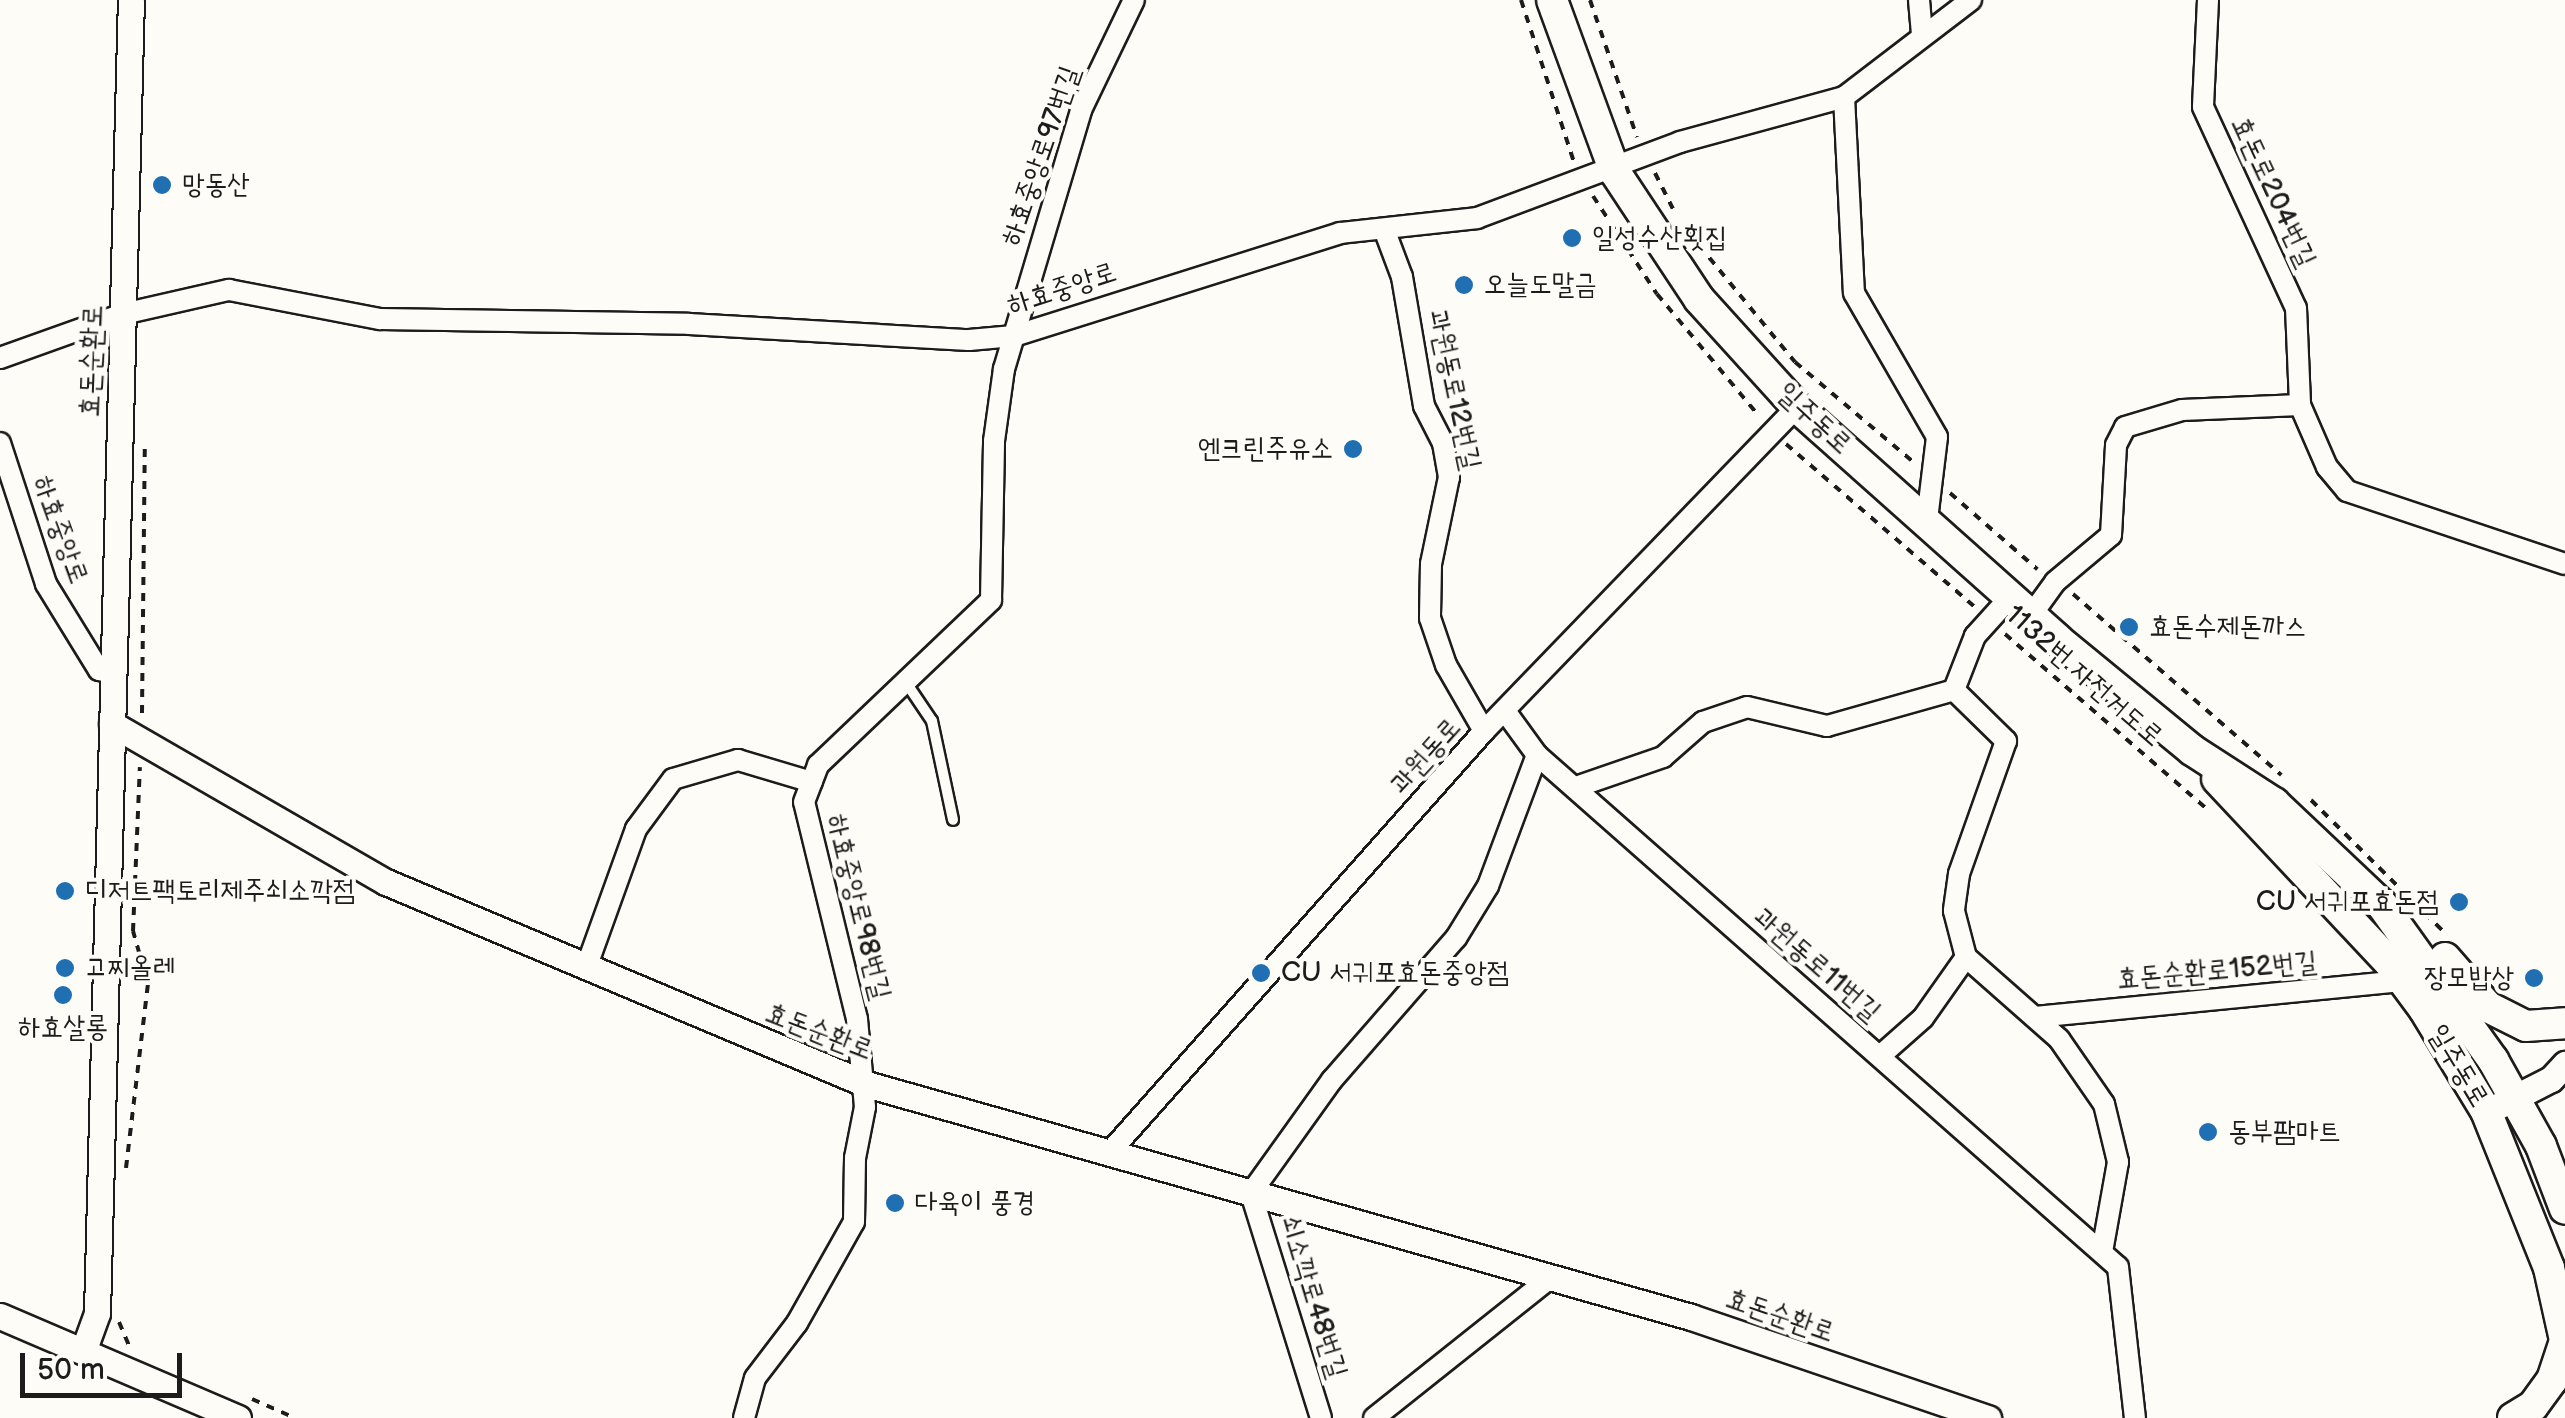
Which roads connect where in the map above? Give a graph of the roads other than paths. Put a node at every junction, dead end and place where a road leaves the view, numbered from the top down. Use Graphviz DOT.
graph roads {
  1 [pos="131,0"];
  2 [pos="1134,0"];
  3 [pos="1552,0"];
  4 [pos="1919,0"];
  5 [pos="1971,0"];
  6 [pos="2208,0"];
  7 [pos="1922,33"];
  8 [pos="1844,97"];
  9 [pos="1615,172"];
  10 [pos="1384,229"];
  11 [pos="123,314"];
  12 [pos="1014,336"];
  13 [pos="0,358"];
  14 [pos="2300,405"];
  15 [pos="1796,407"];
  16 [pos="0,443"];
  17 [pos="1927,520"];
  18 [pos="2565,564"];
  19 [pos="2022,605"];
  20 [pos="113,673"];
  21 [pos="905,680"];
  22 [pos="1954,690"];
  23 [pos="1505,711"];
  24 [pos="112,724"];
  25 [pos="1484,732"];
  26 [pos="2192,750"];
  27 [pos="1537,754"];
  28 [pos="812,782"];
  29 [pos="1576,786"];
  30 [pos="2283,793"];
  31 [pos="953,820"];
  32 [pos="1966,957"];
  33 [pos="586,968"];
  34 [pos="2404,981"];
  35 [pos="2035,1018"];
  36 [pos="2565,1022"];
  37 [pos="1880,1056"];
  38 [pos="2565,1064"];
  39 [pos="866,1084"];
  40 [pos="2516,1098"];
  41 [pos="2486,1111"];
  42 [pos="1109,1153"];
  43 [pos="1252,1193"];
  44 [pos="2565,1209"];
  45 [pos="2102,1252"];
  46 [pos="1550,1278"];
  47 [pos="0,1316"];
  48 [pos="2565,1340"];
  49 [pos="84,1349"];
  50 [pos="242,1407"];
  51 [pos="744,1418"];
  52 [pos="1320,1418"];
  53 [pos="1374,1418"];
  54 [pos="1988,1418"];
  55 [pos="2134,1418"];
  56 [pos="2513,1418"];
  1 -- 11 [label="street, 효돈순환로"];
  2 -- 12 [label="street, 하효중앙로97번길"];
  3 -- 9 [label="main road, 일주동로"];
  4 -- 7 [label="street"];
  5 -- 7 [label="street, 하효중앙로"];
  6 -- 14 [label="street, 효돈로204번길"];
  7 -- 8 [label="street, 하효중앙로"];
  8 -- 9 [label="street, 하효중앙로"];
  8 -- 17 [label="street"];
  9 -- 10 [label="street, 하효중앙로"];
  9 -- 15 [label="main road, 일주동로"];
  10 -- 12 [label="street, 하효중앙로"];
  10 -- 25 [label="street, 과원동로12번길"];
  11 -- 12 [label="street, 하효중앙로"];
  11 -- 13 [label="street, 하효중앙로"];
  11 -- 20 [label="street, 효돈순환로"];
  12 -- 21 [label="street, 하효중앙로98번길"];
  14 -- 18 [label="street, 효돈로204번길"];
  14 -- 19 [label="street"];
  15 -- 17 [label="main road, 일주동로"];
  15 -- 23 [label="street, 과원동로"];
  16 -- 20 [label="street, 하효중앙로"];
  17 -- 19 [label="main road, 일주동로"];
  19 -- 22 [label="street"];
  19 -- 26 [label="main road, 일주동로"];
  20 -- 24 [label="street, 효돈순환로"];
  21 -- 28 [label="street, 하효중앙로98번길"];
  21 -- 31 [label="lane"];
  22 -- 29 [label="street"];
  22 -- 32 [label="street"];
  23 -- 25 [label="street, 과원동로"];
  23 -- 27 [label="street, 과원동로11번길"];
  24 -- 33 [label="street, 효돈순환로"];
  24 -- 49 [label="street, 효돈순환로"];
  25 -- 42 [label="street, 과원동로"];
  26 -- 30 [label="main road, 일주동로"];
  26 -- 34 [label="main road, 일주동로"];
  27 -- 29 [label="street, 과원동로11번길"];
  27 -- 43 [label="street"];
  28 -- 33 [label="street"];
  28 -- 39 [label="street, 하효중앙로98번길"];
  29 -- 37 [label="street, 과원동로11번길"];
  30 -- 36 [label="main road"];
  30 -- 40 [label="main road, 일주동로"];
  32 -- 35 [label="street"];
  32 -- 37 [label="street"];
  33 -- 39 [label="street, 효돈순환로"];
  34 -- 35 [label="street, 효돈순환로152번길"];
  34 -- 41 [label="main road, 일주동로"];
  35 -- 45 [label="street"];
  37 -- 45 [label="street, 과원동로11번길"];
  38 -- 40 [label="street"];
  39 -- 42 [label="street, 효돈순환로"];
  39 -- 51 [label="street, 하효중앙로98번길"];
  40 -- 41 [label="street"];
  40 -- 44 [label="main road, 일주동로"];
  41 -- 48 [label="main road, 일주동로"];
  42 -- 43 [label="street, 효돈순환로"];
  43 -- 46 [label="street, 효돈순환로"];
  43 -- 52 [label="street, 쇠소깍로48번길"];
  45 -- 55 [label="street"];
  46 -- 53 [label="street"];
  46 -- 54 [label="street, 효돈순환로"];
  47 -- 49 [label="street"];
  48 -- 56 [label="main road"];
  49 -- 50 [label="street"];
}
